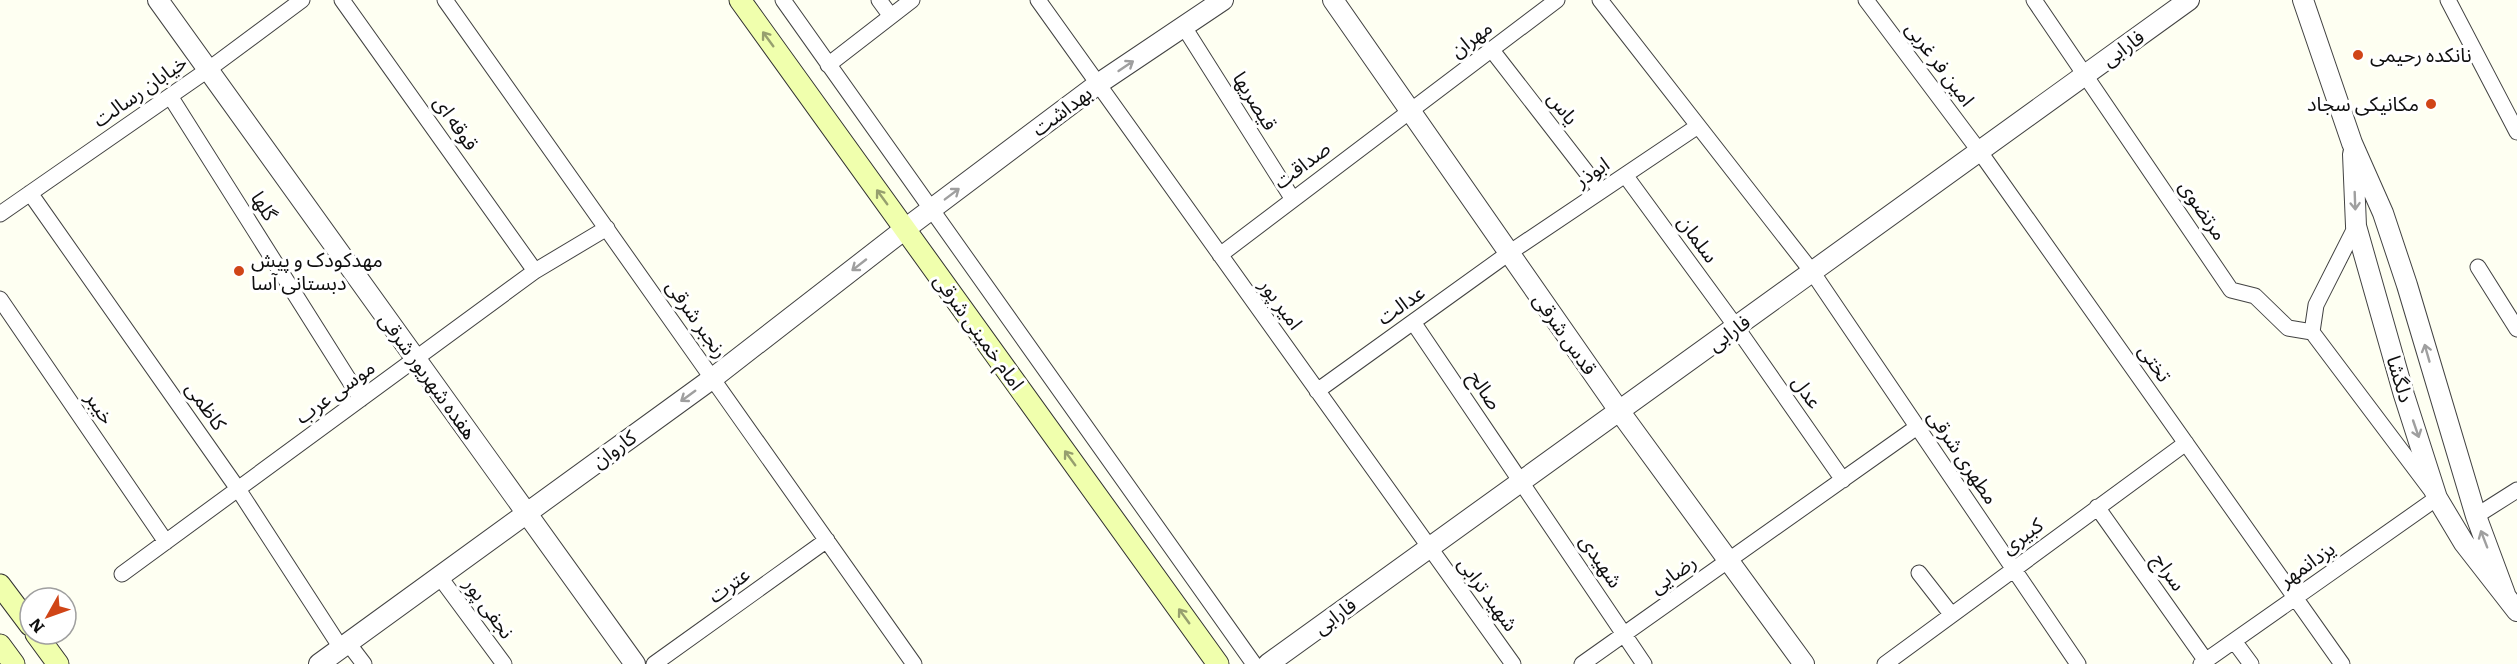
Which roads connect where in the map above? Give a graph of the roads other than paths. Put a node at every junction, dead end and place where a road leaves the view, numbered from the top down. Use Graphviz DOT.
graph roads {
  1 [pos="158,0"];
  2 [pos="302,0"];
  3 [pos="342,0"];
  4 [pos="445,0"];
  5 [pos="740,0"];
  6 [pos="783,0"];
  7 [pos="879,0"];
  8 [pos="912,0"];
  9 [pos="1038,0"];
  10 [pos="1223,0"];
  11 [pos="1333,0"];
  12 [pos="1600,0"];
  13 [pos="1866,0"];
  14 [pos="2034,0"];
  15 [pos="2304,0"];
  16 [pos="2448,0"];
  17 [pos="1553,1"];
  18 [pos="2184,2"];
  19 [pos="890,15"];
  20 [pos="1184,27"];
  21 [pos="1491,49"];
  22 [pos="828,64"];
  23 [pos="208,69"];
  24 [pos="2087,75"];
  25 [pos="1098,84"];
  26 [pos="170,96"];
  27 [pos="1410,111"];
  28 [pos="1698,126"];
  29 [pos="2517,132"];
  30 [pos="2352,143"];
  31 [pos="1980,152"];
  32 [pos="1625,175"];
  33 [pos="1601,191"];
  34 [pos="30,193"];
  35 [pos="1292,198"];
  36 [pos="931,210"];
  37 [pos="0,214"];
  38 [pos="2356,226"];
  39 [pos="607,228"];
  40 [pos="905,229"];
  41 [pos="1509,254"];
  42 [pos="1220,255"];
  43 [pos="2478,267"];
  44 [pos="535,271"];
  45 [pos="1813,273"];
  46 [pos="0,299"];
  47 [pos="1413,322"];
  48 [pos="1737,328"];
  49 [pos="2517,328"];
  50 [pos="2312,332"];
  51 [pos="416,359"];
  52 [pos="714,378"];
  53 [pos="1317,391"];
  54 [pos="361,399"];
  55 [pos="1620,412"];
  56 [pos="1917,427"];
  57 [pos="2186,443"];
  58 [pos="1843,480"];
  59 [pos="1522,482"];
  60 [pos="238,489"];
  61 [pos="2517,490"];
  62 [pos="2437,498"];
  63 [pos="2097,507"];
  64 [pos="526,513"];
  65 [pos="2475,516"];
  66 [pos="827,540"];
  67 [pos="166,542"];
  68 [pos="1430,549"];
  69 [pos="1729,561"];
  70 [pos="2013,568"];
  71 [pos="1920,573"];
  72 [pos="122,574"];
  73 [pos="440,576"];
  74 [pos="0,585"];
  75 [pos="2505,594"];
  76 [pos="2295,598"];
  77 [pos="18,609"];
  78 [pos="2517,611"];
  79 [pos="1951,614"];
  80 [pos="1624,634"];
  81 [pos="2234,641"];
  82 [pos="0,645"];
  83 [pos="344,645"];
  84 [pos="45,646"];
  85 [pos="2204,662"];
  86 [pos="14,664"];
  87 [pos="58,664"];
  88 [pos="319,664"];
  89 [pos="364,664"];
  90 [pos="504,664"];
  91 [pos="635,664"];
  92 [pos="654,664"];
  93 [pos="914,664"];
  94 [pos="1218,664"];
  95 [pos="1254,664"];
  96 [pos="1268,664"];
  97 [pos="1513,664"];
  98 [pos="1582,664"];
  99 [pos="1644,664"];
  100 [pos="1804,664"];
  101 [pos="1885,664"];
  102 [pos="2078,664"];
  103 [pos="2251,664"];
  104 [pos="2342,664"];
  1 -- 23 [label="street, هفده شهریور شرقی"];
  2 -- 23 [label="street, خیابان رسالت"];
  3 -- 44 [label="street, قوقه ای"];
  4 -- 39 [label="street, رنجبر شرقی"];
  40 -- 5 [label="main road, امام خمینی شرقی, one-way"];
  6 -- 22 [label="street"];
  7 -- 19 [label="street"];
  8 -- 19 [label="street"];
  9 -- 25 [label="street, امیر پور"];
  10 -- 20 [label="street, بهداشت"];
  11 -- 27 [label="street, قدس شرقی"];
  12 -- 28 [label="street"];
  13 -- 31 [label="street, امین فر غربی"];
  14 -- 24 [label="street, مرتضوی"];
  15 -- 30 [label="street, دلگشا"];
  16 -- 29 [label="street"];
  17 -- 21 [label="street, مهران"];
  18 -- 24 [label="street, فارابی"];
  19 -- 22 [label="street"];
  25 -- 20 [label="street, بهداشت, one-way"];
  20 -- 35 [label="street, قیصریها"];
  21 -- 27 [label="street, مهران"];
  21 -- 33 [label="street, یاس"];
  22 -- 36 [label="street"];
  23 -- 26 [label="street, خیابان رسالت"];
  23 -- 51 [label="street, هفده شهریور شرقی"];
  24 -- 31 [label="street, فارابی"];
  24 -- 50 [label="street, مرتضوی"];
  36 -- 25 [label="street, بهداشت, one-way"];
  25 -- 42 [label="street, امیر پور"];
  26 -- 34 [label="street, خیابان رسالت"];
  26 -- 54 [label="street, گلها"];
  27 -- 35 [label="street, صداقت"];
  27 -- 41 [label="street, قدس شرقی"];
  28 -- 32 [label="street, ابوذر"];
  28 -- 45 [label="street"];
  30 -- 38 [label="street, دلگشا, one-way"];
  65 -- 30 [label="street, دلگشا, one-way"];
  31 -- 45 [label="street, فارابی"];
  31 -- 57 [label="street, تختی"];
  32 -- 33 [label="street, ابوذر"];
  32 -- 48 [label="street, سلمان"];
  33 -- 41 [label="street, ابوذر"];
  34 -- 37 [label="street, خیابان رسالت"];
  34 -- 60 [label="street, کاظمی"];
  35 -- 42 [label="street, صداقت"];
  36 -- 40 [label="street, بهداشت"];
  36 -- 95 [label="street"];
  38 -- 50 [label="street"];
  38 -- 62 [label="street, دلگشا, one-way"];
  39 -- 44 [label="street, موسی عرب"];
  39 -- 52 [label="street, رنجبر شرقی"];
  40 -- 52 [label="street, کاروان, one-way"];
  94 -- 40 [label="main road, امام خمینی شرقی, one-way"];
  41 -- 47 [label="street, عدالت"];
  41 -- 55 [label="street, قدس شرقی"];
  42 -- 53 [label="street, امیر پور"];
  43 -- 49 [label="street"];
  44 -- 51 [label="street, موسی عرب"];
  45 -- 48 [label="street, فارابی"];
  45 -- 56 [label="street, مطهری شرقی"];
  46 -- 67 [label="street, خیبر"];
  47 -- 53 [label="street, عدالت"];
  47 -- 59 [label="street, صالح"];
  48 -- 55 [label="street, فارابی"];
  48 -- 58 [label="street, عدل"];
  50 -- 62 [label="street"];
  51 -- 54 [label="street, موسی عرب"];
  51 -- 64 [label="street, هفده شهریور شرقی"];
  52 -- 64 [label="street, کاروان, one-way"];
  52 -- 66 [label="street, رنجبر شرقی"];
  53 -- 68 [label="street, امیر پور"];
  54 -- 60 [label="street, موسی عرب"];
  55 -- 59 [label="street, فارابی"];
  55 -- 69 [label="street, قدس شرقی"];
  56 -- 58 [label="street"];
  56 -- 70 [label="street, مطهری شرقی"];
  57 -- 63 [label="street, کبیری"];
  57 -- 76 [label="street, تختی"];
  58 -- 69 [label="street"];
  59 -- 68 [label="street, فارابی"];
  59 -- 80 [label="street, شهیدی"];
  60 -- 67 [label="street, موسی عرب"];
  60 -- 83 [label="street, کاظمی"];
  61 -- 65 [label="street"];
  62 -- 75 [label="street, دلگشا"];
  62 -- 76 [label="street, یزدانمهر"];
  63 -- 70 [label="street, کبیری"];
  63 -- 85 [label="street, سراج"];
  64 -- 73 [label="street, کاروان"];
  64 -- 91 [label="street, هفده شهریور شرقی"];
  75 -- 65 [label="street, دلگشا, one-way"];
  66 -- 92 [label="street, عترت"];
  66 -- 93 [label="street, رنجبر شرقی"];
  67 -- 72 [label="street, موسی عرب"];
  68 -- 96 [label="street, فارابی"];
  68 -- 97 [label="street, شهید ترابی"];
  69 -- 80 [label="street, رضایی"];
  69 -- 100 [label="street, قدس شرقی"];
  70 -- 79 [label="street, کبیری"];
  70 -- 102 [label="street, مطهری شرقی"];
  71 -- 79 [label="street"];
  73 -- 83 [label="street, کاروان"];
  73 -- 90 [label="street, نجفی پور"];
  74 -- 77 [label="main road"];
  75 -- 78 [label="street, دلگشا"];
  76 -- 81 [label="street, یزدانمهر"];
  76 -- 104 [label="street, تختی"];
  79 -- 101 [label="street, کبیری"];
  80 -- 98 [label="street, رضایی"];
  80 -- 99 [label="street, شهیدی"];
  81 -- 85 [label="street, یزدانمهر"];
  81 -- 103 [label="street"];
  82 -- 86 [label="main road"];
  83 -- 88 [label="street, کاروان"];
  83 -- 89 [label="street, کاظمی"];
  84 -- 87 [label="main road"];
}
